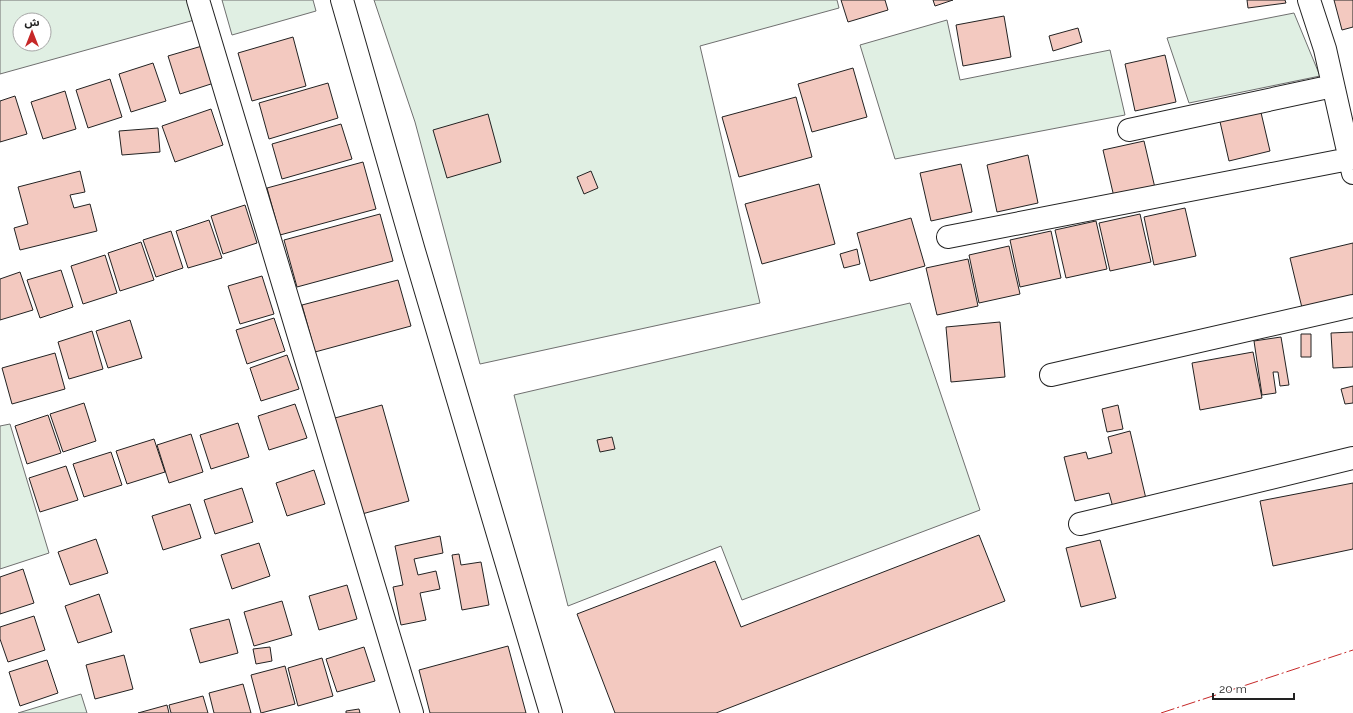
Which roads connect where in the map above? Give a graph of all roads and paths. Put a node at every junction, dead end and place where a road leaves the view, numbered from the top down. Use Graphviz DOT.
graph roads {
  1 [pos="198,0"];
  2 [pos="342,0"];
  3 [pos="1309,0"];
  4 [pos="1333,86"];
  5 [pos="1129,130"];
  6 [pos="1351,166"];
  7 [pos="948,237"];
  8 [pos="1353,306"];
  9 [pos="1051,375"];
  10 [pos="1353,458"];
  11 [pos="1080,524"];
  12 [pos="412,713"];
  13 [pos="552,713"];
  1 -- 12 [label="street"];
  2 -- 13 [label="street"];
  3 -- 4 [label="street"];
  4 -- 5 [label="street"];
  4 -- 6 [label="street"];
  6 -- 7 [label="street"];
  8 -- 9 [label="street"];
  10 -- 11 [label="street"];
}
